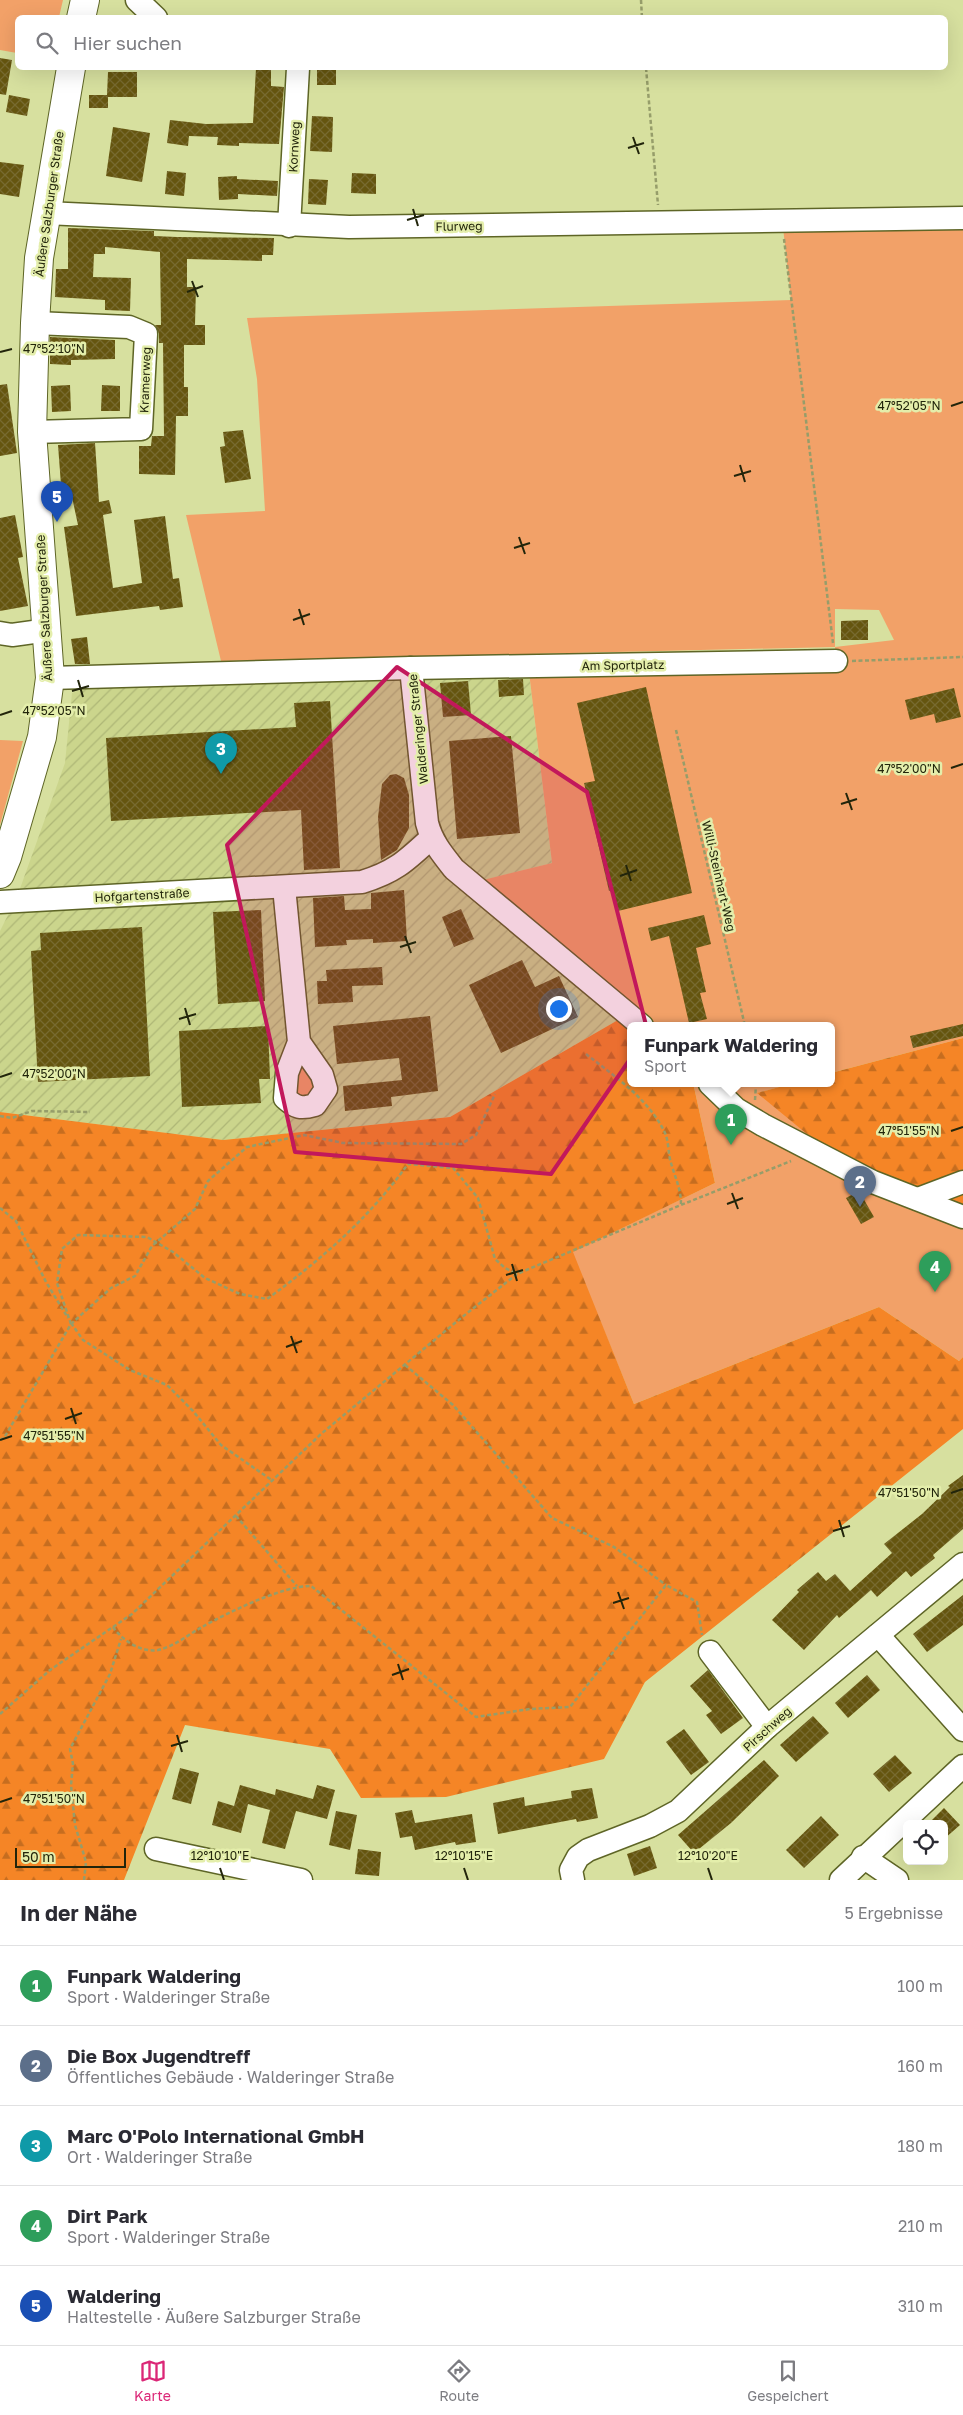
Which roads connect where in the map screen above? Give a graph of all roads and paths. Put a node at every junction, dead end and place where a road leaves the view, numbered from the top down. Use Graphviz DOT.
graph roads {
  1 [pos="85,0"];
  2 [pos="137,0"];
  3 [pos="641,0"];
  4 [pos="82,15"];
  5 [pos="153,15"];
  6 [pos="642,15"];
  7 [pos="71,70"];
  8 [pos="298,70"];
  9 [pos="646,70"];
  10 [pos="46,213"];
  11 [pos="963,218"];
  12 [pos="782,222"];
  13 [pos="660,224"];
  14 [pos="289,226"];
  15 [pos="35,323"];
  16 [pos="32,432"];
  17 [pos="48,630"];
  18 [pos="0,633"];
  19 [pos="963,657"];
  20 [pos="836,661"];
  21 [pos="411,668"];
  22 [pos="50,678"];
  23 [pos="676,730"];
  24 [pos="431,838"];
  25 [pos="0,874"];
  26 [pos="284,887"];
  27 [pos="0,902"];
  28 [pos="637,1022"];
  29 [pos="744,1022"];
  30 [pos="299,1042"];
  31 [pos="586,1054"];
  32 [pos="713,1087"];
  33 [pos="495,1094"];
  34 [pos="90,1112"];
  35 [pos="0,1116"];
  36 [pos="816,1151"];
  37 [pos="963,1182"];
  38 [pos="918,1199"];
  39 [pos="681,1205"];
  40 [pos="0,1208"];
  41 [pos="963,1217"];
  42 [pos="156,1242"];
  43 [pos="518,1274"];
  44 [pos="71,1324"];
  45 [pos="405,1365"];
  46 [pos="0,1440"];
  47 [pos="273,1481"];
  48 [pos="236,1516"];
  49 [pos="963,1564"];
  50 [pos="666,1584"];
  51 [pos="297,1586"];
  52 [pos="113,1627"];
  53 [pos="878,1635"];
  54 [pos="121,1639"];
  55 [pos="710,1652"];
  56 [pos="0,1714"];
  57 [pos="767,1727"];
  58 [pos="963,1730"];
  59 [pos="963,1766"];
  60 [pos="156,1849"];
  61 [pos="863,1857"];
  62 [pos="84,1880"];
  63 [pos="301,1880"];
  64 [pos="573,1880"];
  65 [pos="841,1880"];
  66 [pos="897,1880"];
  1 -- 4 [label="main road"];
  2 -- 5 [label="street"];
  3 -- 6 [label="path"];
  7 -- 10 [label="main road, Äußere Salzburger Straße"];
  8 -- 14 [label="street, Kornweg"];
  9 -- 13 [label="path"];
  10 -- 14 [label="street, Flurweg"];
  10 -- 15 [label="main road, Äußere Salzburger Straße"];
  11 -- 12 [label="street, Flurweg"];
  12 -- 13 [label="street, Flurweg"];
  12 -- 20 [label="path"];
  13 -- 14 [label="street, Flurweg"];
  15 -- 16 [label="main road, Äußere Salzburger Straße"];
  15 -- 16 [label="street, Kramerweg"];
  16 -- 17 [label="main road, Äußere Salzburger Straße"];
  17 -- 18 [label="street"];
  17 -- 22 [label="main road, Äußere Salzburger Straße"];
  19 -- 20 [label="path"];
  20 -- 21 [label="street, Am Sportplatz"];
  21 -- 22 [label="street, Walderinger Straße"];
  21 -- 24 [label="street, Walderinger Straße"];
  22 -- 25 [label="main road, Äußere Salzburger Straße"];
  23 -- 29 [label="path, Willi-Steinhart-Weg"];
  24 -- 26 [label="street, Hofgartenstraße"];
  24 -- 28 [label="street, Walderinger Straße"];
  26 -- 27 [label="street, Hofgartenstraße"];
  26 -- 30 [label="street"];
  31 -- 39 [label="path"];
  32 -- 36 [label="street"];
  33 -- 42 [label="path"];
  34 -- 35 [label="path"];
  36 -- 38 [label="street"];
  36 -- 39 [label="path"];
  37 -- 38 [label="street"];
  38 -- 41 [label="street"];
  39 -- 43 [label="path"];
  40 -- 44 [label="path"];
  42 -- 43 [label="path"];
  42 -- 44 [label="path"];
  42 -- 44 [label="path"];
  43 -- 45 [label="path"];
  44 -- 46 [label="path"];
  44 -- 47 [label="path"];
  45 -- 47 [label="path"];
  45 -- 50 [label="path"];
  47 -- 48 [label="path"];
  48 -- 51 [label="path"];
  48 -- 52 [label="path"];
  49 -- 53 [label="street, Pirschweg"];
  50 -- 51 [label="path"];
  50 -- 55 [label="path"];
  51 -- 54 [label="path"];
  52 -- 54 [label="path"];
  52 -- 56 [label="path"];
  53 -- 57 [label="street, Pirschweg"];
  53 -- 58 [label="street"];
  54 -- 62 [label="path"];
  55 -- 57 [label="street"];
  57 -- 64 [label="street, Pirschweg"];
  59 -- 61 [label="street"];
  60 -- 63 [label="street"];
  61 -- 65 [label="street"];
  61 -- 66 [label="street"];
}
